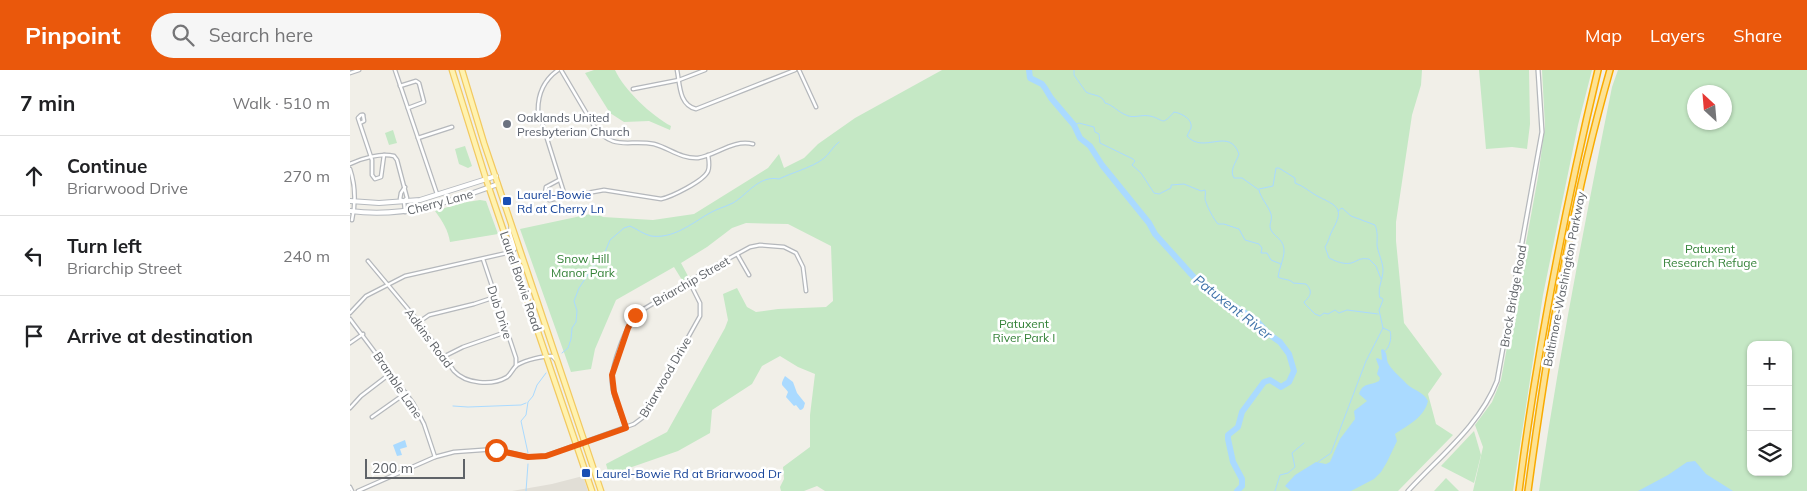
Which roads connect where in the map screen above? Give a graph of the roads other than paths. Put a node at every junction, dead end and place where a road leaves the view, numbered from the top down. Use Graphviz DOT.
graph roads {
  1 [pos="359,70"];
  2 [pos="395,70"];
  3 [pos="452,70"];
  4 [pos="462,70"];
  5 [pos="560,70"];
  6 [pos="677,70"];
  7 [pos="705,70"];
  8 [pos="797,70"];
  9 [pos="1538,70"];
  10 [pos="1598,70"];
  11 [pos="1610,70"];
  12 [pos="350,73"];
  13 [pos="679,80"];
  14 [pos="400,86"];
  15 [pos="633,89"];
  16 [pos="816,107"];
  17 [pos="408,108"];
  18 [pos="360,123"];
  19 [pos="452,127"];
  20 [pos="418,138"];
  21 [pos="753,144"];
  22 [pos="384,155"];
  23 [pos="708,155"];
  24 [pos="371,158"];
  25 [pos="350,164"];
  26 [pos="350,169"];
  27 [pos="496,176"];
  28 [pos="486,179"];
  29 [pos="559,180"];
  30 [pos="498,184"];
  31 [pos="405,187"];
  32 [pos="489,188"];
  33 [pos="438,195"];
  34 [pos="565,196"];
  35 [pos="350,201"];
  36 [pos="356,202"];
  37 [pos="404,202"];
  38 [pos="352,211"];
  39 [pos="405,212"];
  40 [pos="352,220"];
  41 [pos="511,223"];
  42 [pos="511,252"];
  43 [pos="737,254"];
  44 [pos="483,259"];
  45 [pos="368,261"];
  46 [pos="749,275"];
  47 [pos="689,281"];
  48 [pos="387,285"];
  49 [pos="806,291"];
  50 [pos="495,297"];
  51 [pos="350,313"];
  52 [pos="350,319"];
  53 [pos="419,322"];
  54 [pos="506,332"];
  55 [pos="363,334"];
  56 [pos="350,343"];
  57 [pos="445,356"];
  58 [pos="546,356"];
  59 [pos="558,363"];
  60 [pos="516,366"];
  61 [pos="391,373"];
  62 [pos="406,393"];
  63 [pos="350,408"];
  64 [pos="372,417"];
  65 [pos="626,428"];
  66 [pos="585,442"];
  67 [pos="577,445"];
  68 [pos="435,457"];
  69 [pos="350,487"];
  70 [pos="352,491"];
  71 [pos="358,491"];
  72 [pos="592,491"];
  73 [pos="602,491"];
  74 [pos="1408,491"];
  75 [pos="1519,491"];
  76 [pos="1528,491"];
  1 -- 12 [label="street"];
  2 -- 14 [label="street"];
  3 -- 28 [label="main road, Laurel Bowie Road"];
  4 -- 27 [label="main road, Laurel Bowie Road"];
  5 -- 23 [label="street"];
  5 -- 29 [label="street"];
  6 -- 13 [label="street"];
  7 -- 13 [label="street"];
  8 -- 13 [label="street"];
  8 -- 16 [label="street"];
  9 -- 74 [label="street, Brock Bridge Road"];
  10 -- 75 [label="highway, Baltimore-Washington Parkway"];
  11 -- 76 [label="highway, Baltimore-Washington Parkway"];
  13 -- 15 [label="street"];
  14 -- 17 [label="street"];
  14 -- 17 [label="street"];
  17 -- 20 [label="street"];
  18 -- 24 [label="street"];
  19 -- 20 [label="street"];
  20 -- 33 [label="street"];
  21 -- 23 [label="street"];
  22 -- 24 [label="street"];
  22 -- 24 [label="street"];
  22 -- 31 [label="street"];
  23 -- 34 [label="street"];
  24 -- 25 [label="street"];
  26 -- 36 [label="street"];
  27 -- 28 [label="main road, Cherry Lane"];
  27 -- 30 [label="main road, Laurel Bowie Road"];
  28 -- 32 [label="main road, Laurel Bowie Road"];
  28 -- 33 [label="main road, Cherry Lane"];
  29 -- 34 [label="street"];
  29 -- 34 [label="street"];
  30 -- 32 [label="main road, Cherry Lane"];
  30 -- 41 [label="main road, Laurel Bowie Road"];
  31 -- 37 [label="street"];
  31 -- 37 [label="street"];
  32 -- 39 [label="main road, Cherry Lane"];
  32 -- 42 [label="main road, Laurel Bowie Road"];
  33 -- 37 [label="main road, Cherry Lane"];
  35 -- 36 [label="main road, Cherry Lane"];
  36 -- 37 [label="main road, Cherry Lane"];
  36 -- 38 [label="street"];
  37 -- 39 [label="street"];
  38 -- 39 [label="main road, Cherry Lane"];
  38 -- 40 [label="street"];
  41 -- 42 [label="street"];
  41 -- 59 [label="main road, Laurel Bowie Road"];
  42 -- 44 [label="street"];
  42 -- 58 [label="main road, Laurel Bowie Road"];
  43 -- 46 [label="street"];
  43 -- 47 [label="street, Briarchip Street"];
  43 -- 49 [label="street, Briarchip Street"];
  44 -- 48 [label="street"];
  44 -- 50 [label="street, Dub Drive"];
  45 -- 48 [label="street, Adkins Road"];
  47 -- 65 [label="street, Briarwood Drive"];
  47 -- 65 [label="street, Briarchip Street"];
  48 -- 51 [label="street"];
  48 -- 53 [label="street, Adkins Road"];
  50 -- 53 [label="street"];
  50 -- 54 [label="street, Dub Drive"];
  52 -- 55 [label="street, Bramble Lane"];
  53 -- 57 [label="street, Adkins Road"];
  54 -- 57 [label="street"];
  54 -- 60 [label="street, Dub Drive"];
  55 -- 56 [label="street"];
  55 -- 61 [label="street, Bramble Lane"];
  57 -- 60 [label="street, Adkins Road"];
  58 -- 59 [label="street"];
  58 -- 60 [label="street, Adkins Road"];
  58 -- 67 [label="main road, Laurel Bowie Road"];
  59 -- 66 [label="main road, Laurel Bowie Road"];
  61 -- 62 [label="street, Bramble Lane"];
  61 -- 63 [label="street"];
  62 -- 64 [label="street"];
  62 -- 68 [label="street, Bramble Lane"];
  65 -- 66 [label="street, Briarwood Drive"];
  66 -- 67 [label="street, Briarwood Drive"];
  66 -- 73 [label="main road, Laurel Bowie Road"];
  67 -- 68 [label="street, Briarwood Drive"];
  67 -- 72 [label="main road, Laurel Bowie Road"];
  68 -- 71 [label="street, Briarwood Drive"];
  69 -- 70 [label="street"];
}
